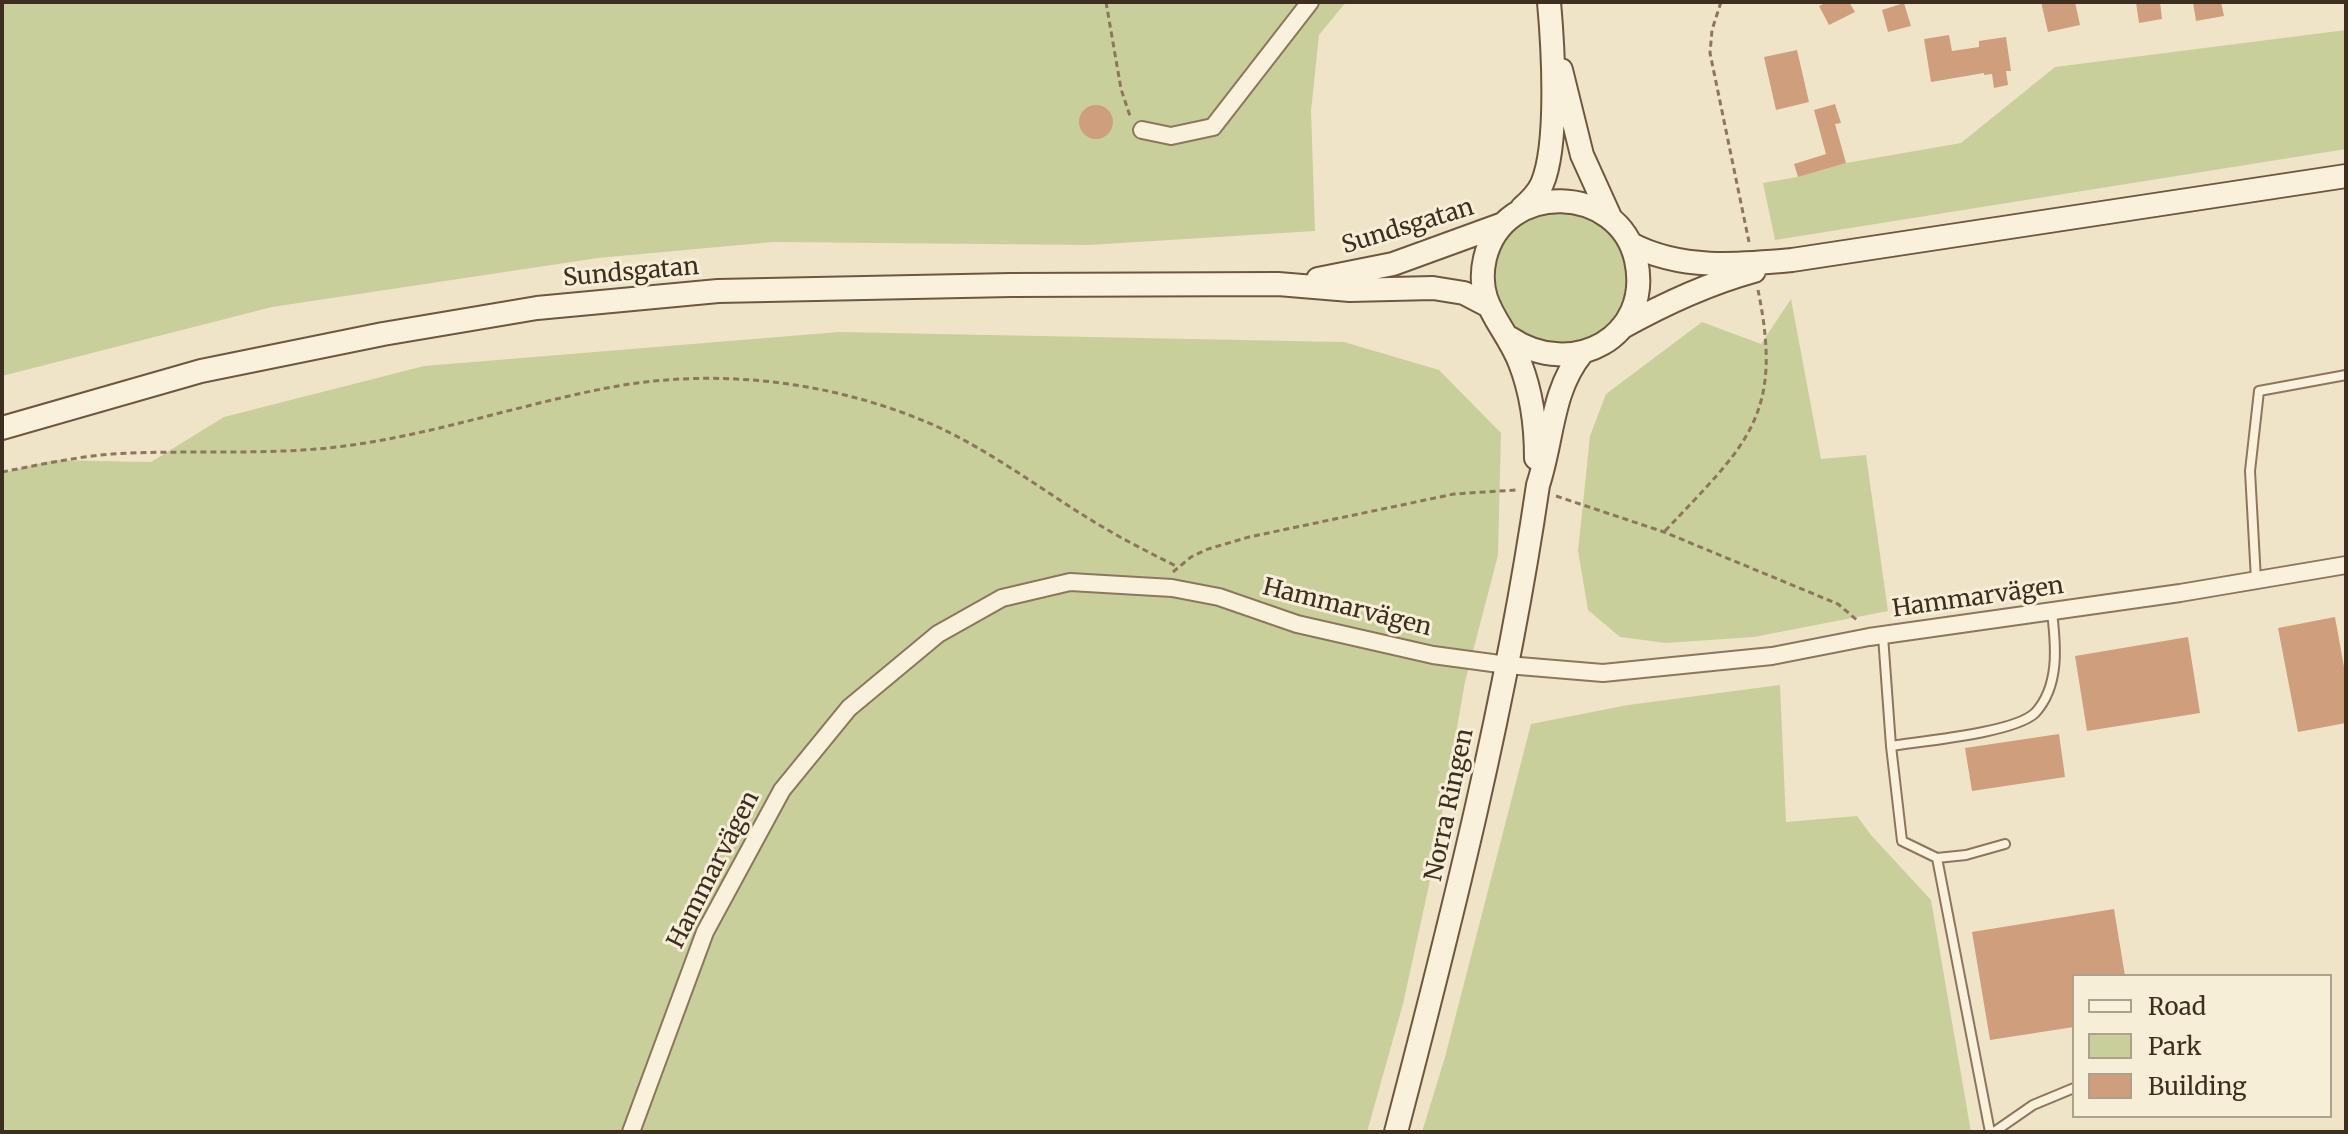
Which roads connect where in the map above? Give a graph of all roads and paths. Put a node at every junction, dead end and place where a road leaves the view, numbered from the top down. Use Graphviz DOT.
graph roads {
  1 [pos="1106,2"];
  2 [pos="1310,2"];
  3 [pos="1549,2"];
  4 [pos="1721,2"];
  5 [pos="1552,30"];
  6 [pos="1142,130"];
  7 [pos="2346,176"];
  8 [pos="1511,218"];
  9 [pos="1611,219"];
  10 [pos="1631,244"];
  11 [pos="1750,246"];
  12 [pos="1792,260"];
  13 [pos="1278,284"];
  14 [pos="1758,290"];
  15 [pos="1487,305"];
  16 [pos="1620,328"];
  17 [pos="1510,338"];
  18 [pos="1582,353"];
  19 [pos="2346,375"];
  20 [pos="2,428"];
  21 [pos="2,472"];
  22 [pos="1537,490"];
  23 [pos="1664,532"];
  24 [pos="2346,565"];
  25 [pos="2256,580"];
  26 [pos="2052,611"];
  27 [pos="1876,636"];
  28 [pos="1507,665"];
  29 [pos="1891,746"];
  30 [pos="2005,844"];
  31 [pos="1937,858"];
  32 [pos="2072,1089"];
  33 [pos="631,1132"];
  34 [pos="1396,1132"];
  35 [pos="1992,1132"];
  1 -- 6 [label="path"];
  2 -- 6 [label="street"];
  3 -- 5 [label="main road"];
  4 -- 11 [label="path"];
  5 -- 8 [label="main road"];
  5 -- 9 [label="main road"];
  7 -- 12 [label="main road"];
  8 -- 9 [label="main road"];
  8 -- 13 [label="main road, Sundsgatan"];
  8 -- 15 [label="main road"];
  9 -- 10 [label="main road"];
  10 -- 12 [label="main road"];
  10 -- 16 [label="main road"];
  12 -- 16 [label="main road"];
  13 -- 15 [label="main road, Sundsgatan"];
  13 -- 20 [label="main road, Sundsgatan"];
  14 -- 23 [label="path"];
  15 -- 17 [label="main road"];
  16 -- 18 [label="main road"];
  17 -- 18 [label="main road"];
  17 -- 22 [label="main road, Norra Ringen"];
  18 -- 22 [label="main road, Norra Ringen"];
  19 -- 25 [label="lane"];
  21 -- 22 [label="path"];
  22 -- 23 [label="path"];
  22 -- 28 [label="main road, Norra Ringen"];
  23 -- 27 [label="path"];
  24 -- 25 [label="street, Hammarvägen"];
  25 -- 26 [label="street, Hammarvägen"];
  26 -- 27 [label="street, Hammarvägen"];
  26 -- 29 [label="lane"];
  27 -- 28 [label="street, Hammarvägen"];
  27 -- 29 [label="lane"];
  28 -- 33 [label="street, Hammarvägen"];
  28 -- 34 [label="main road, Norra Ringen"];
  29 -- 31 [label="lane"];
  30 -- 31 [label="lane"];
  31 -- 35 [label="lane"];
  32 -- 35 [label="lane"];
}
